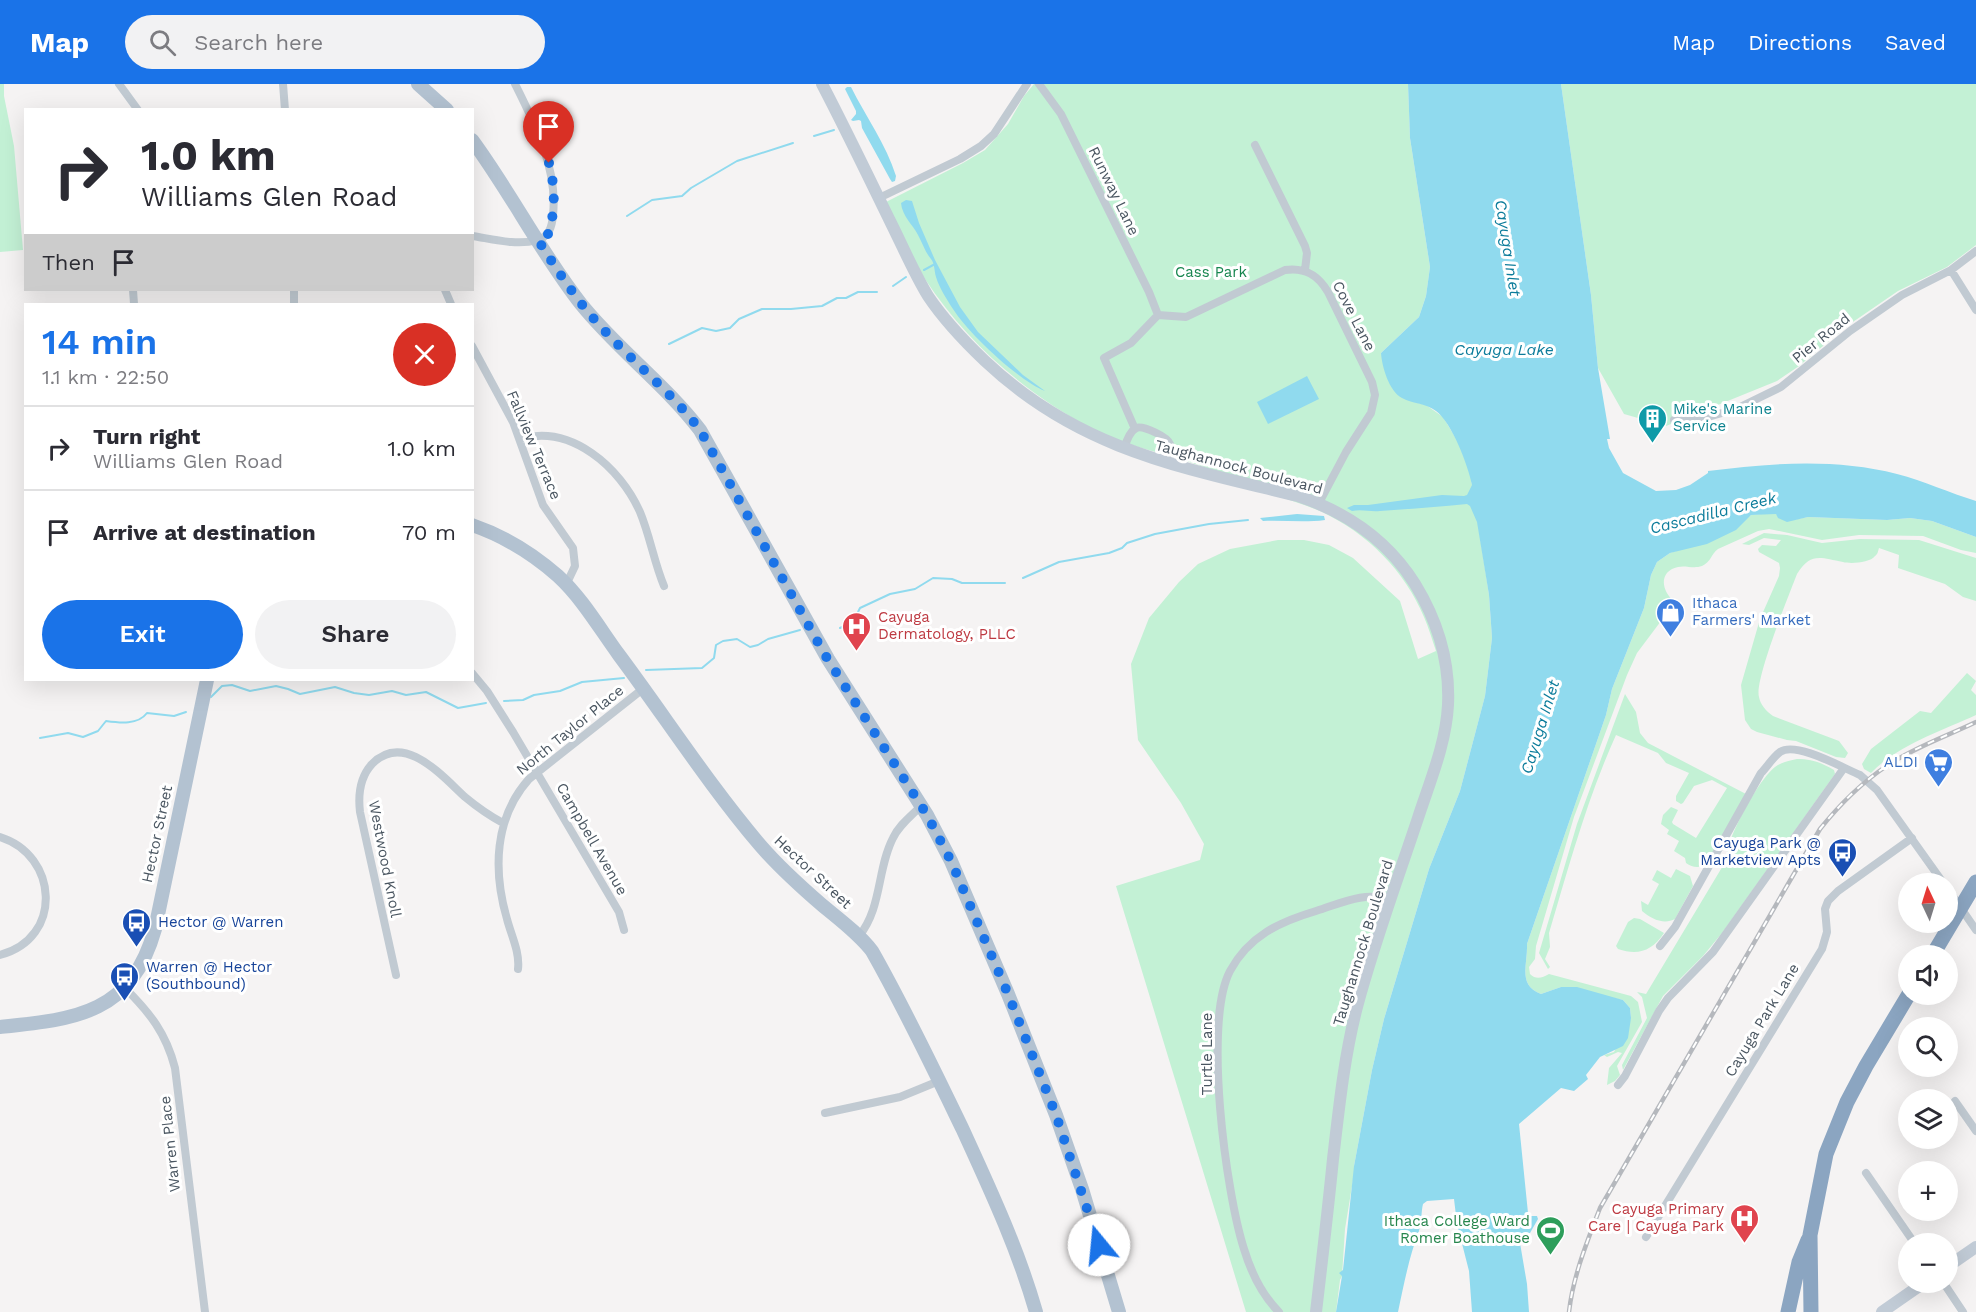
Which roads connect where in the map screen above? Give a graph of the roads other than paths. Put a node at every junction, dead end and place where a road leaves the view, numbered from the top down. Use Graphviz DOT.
graph roads {
  1 [pos="119,84"];
  2 [pos="283,84"];
  3 [pos="418,84"];
  4 [pos="515,84"];
  5 [pos="822,84"];
  6 [pos="1027,84"];
  7 [pos="1039,84"];
  8 [pos="137,108"];
  9 [pos="285,108"];
  10 [pos="445,108"];
  11 [pos="474,143"];
  12 [pos="1255,145"];
  13 [pos="879,198"];
  14 [pos="474,236"];
  15 [pos="538,240"];
  16 [pos="1976,251"];
  17 [pos="1305,270"];
  18 [pos="1951,270"];
  19 [pos="1976,309"];
  20 [pos="1158,315"];
  21 [pos="474,350"];
  22 [pos="1674,420"];
  23 [pos="1135,429"];
  24 [pos="520,439"];
  25 [pos="1124,449"];
  26 [pos="1168,463"];
  27 [pos="1319,503"];
  28 [pos="474,526"];
  29 [pos="566,585"];
  30 [pos="664,586"];
  31 [pos="474,675"];
  32 [pos="207,681"];
  33 [pos="644,688"];
  34 [pos="1844,768"];
  35 [pos="537,771"];
  36 [pos="921,806"];
  37 [pos="503,823"];
  38 [pos="0,837"];
  39 [pos="1912,838"];
  40 [pos="1936,873"];
  41 [pos="1976,882"];
  42 [pos="1390,900"];
  43 [pos="1958,904"];
  44 [pos="1961,908"];
  45 [pos="624,930"];
  46 [pos="1976,930"];
  47 [pos="859,936"];
  48 [pos="1939,945"];
  49 [pos="1660,946"];
  50 [pos="0,955"];
  51 [pos="518,969"];
  52 [pos="396,975"];
  53 [pos="125,988"];
  54 [pos="1902,1005"];
  55 [pos="0,1027"];
  56 [pos="939,1081"];
  57 [pos="1618,1085"];
  58 [pos="1958,1105"];
  59 [pos="825,1113"];
  60 [pos="1976,1131"];
  61 [pos="1866,1173"];
  62 [pos="1907,1233"];
  63 [pos="1810,1235"];
  64 [pos="1646,1237"];
  65 [pos="1976,1247"];
  66 [pos="1958,1259"];
  67 [pos="1909,1293"];
  68 [pos="1950,1293"];
  69 [pos="205,1312"];
  70 [pos="1036,1312"];
  71 [pos="1119,1312"];
  72 [pos="1279,1312"];
  73 [pos="1316,1312"];
  74 [pos="1788,1312"];
  75 [pos="1811,1312"];
  76 [pos="1882,1312"];
  77 [pos="1963,1312"];
  1 -- 8 [label="street"];
  2 -- 9 [label="street"];
  3 -- 10 [label="main road"];
  4 -- 15 [label="street"];
  5 -- 13 [label="main road, Taughannock Boulevard"];
  6 -- 13 [label="street"];
  7 -- 20 [label="street, Runway Lane"];
  11 -- 15 [label="main road"];
  12 -- 17 [label="street"];
  13 -- 25 [label="main road, Taughannock Boulevard"];
  14 -- 15 [label="street"];
  15 -- 36 [label="main road"];
  16 -- 18 [label="street, Pier Road"];
  17 -- 20 [label="street"];
  17 -- 27 [label="street, Cove Lane"];
  18 -- 19 [label="street"];
  18 -- 22 [label="street, Pier Road"];
  20 -- 23 [label="street"];
  21 -- 24 [label="street, Fallview Terrace"];
  23 -- 25 [label="street"];
  23 -- 26 [label="street"];
  24 -- 29 [label="street, Fallview Terrace"];
  24 -- 30 [label="street"];
  25 -- 26 [label="main road, Taughannock Boulevard"];
  26 -- 27 [label="main road, Taughannock Boulevard"];
  27 -- 42 [label="main road, Taughannock Boulevard"];
  28 -- 29 [label="main road, Hector Street"];
  29 -- 33 [label="main road, Hector Street"];
  31 -- 35 [label="street, Campbell Avenue"];
  32 -- 53 [label="main road, Hector Street"];
  33 -- 35 [label="street, North Taylor Place"];
  33 -- 47 [label="main road, Hector Street"];
  34 -- 39 [label="street"];
  34 -- 49 [label="street"];
  34 -- 57 [label="street"];
  35 -- 37 [label="street, North Taylor Place"];
  35 -- 45 [label="street, Campbell Avenue"];
  36 -- 47 [label="street"];
  36 -- 71 [label="main road"];
  37 -- 51 [label="street, North Taylor Place"];
  37 -- 52 [label="street, Westwood Knoll"];
  38 -- 50 [label="street"];
  39 -- 40 [label="street"];
  39 -- 64 [label="street, Cayuga Park Lane"];
  41 -- 44 [label="highway"];
  42 -- 72 [label="street, Turtle Lane"];
  42 -- 73 [label="main road, Taughannock Boulevard"];
  43 -- 44 [label="street"];
  44 -- 46 [label="street"];
  44 -- 48 [label="highway"];
  47 -- 56 [label="main road, Hector Street"];
  53 -- 55 [label="main road"];
  53 -- 69 [label="street, Warren Place"];
  54 -- 63 [label="highway"];
  56 -- 59 [label="street"];
  56 -- 70 [label="main road, Hector Street"];
  58 -- 60 [label="street"];
  61 -- 62 [label="street"];
  63 -- 74 [label="highway"];
  63 -- 75 [label="highway"];
  65 -- 66 [label="main road"];
  67 -- 76 [label="main road"];
  68 -- 77 [label="street"];
}
